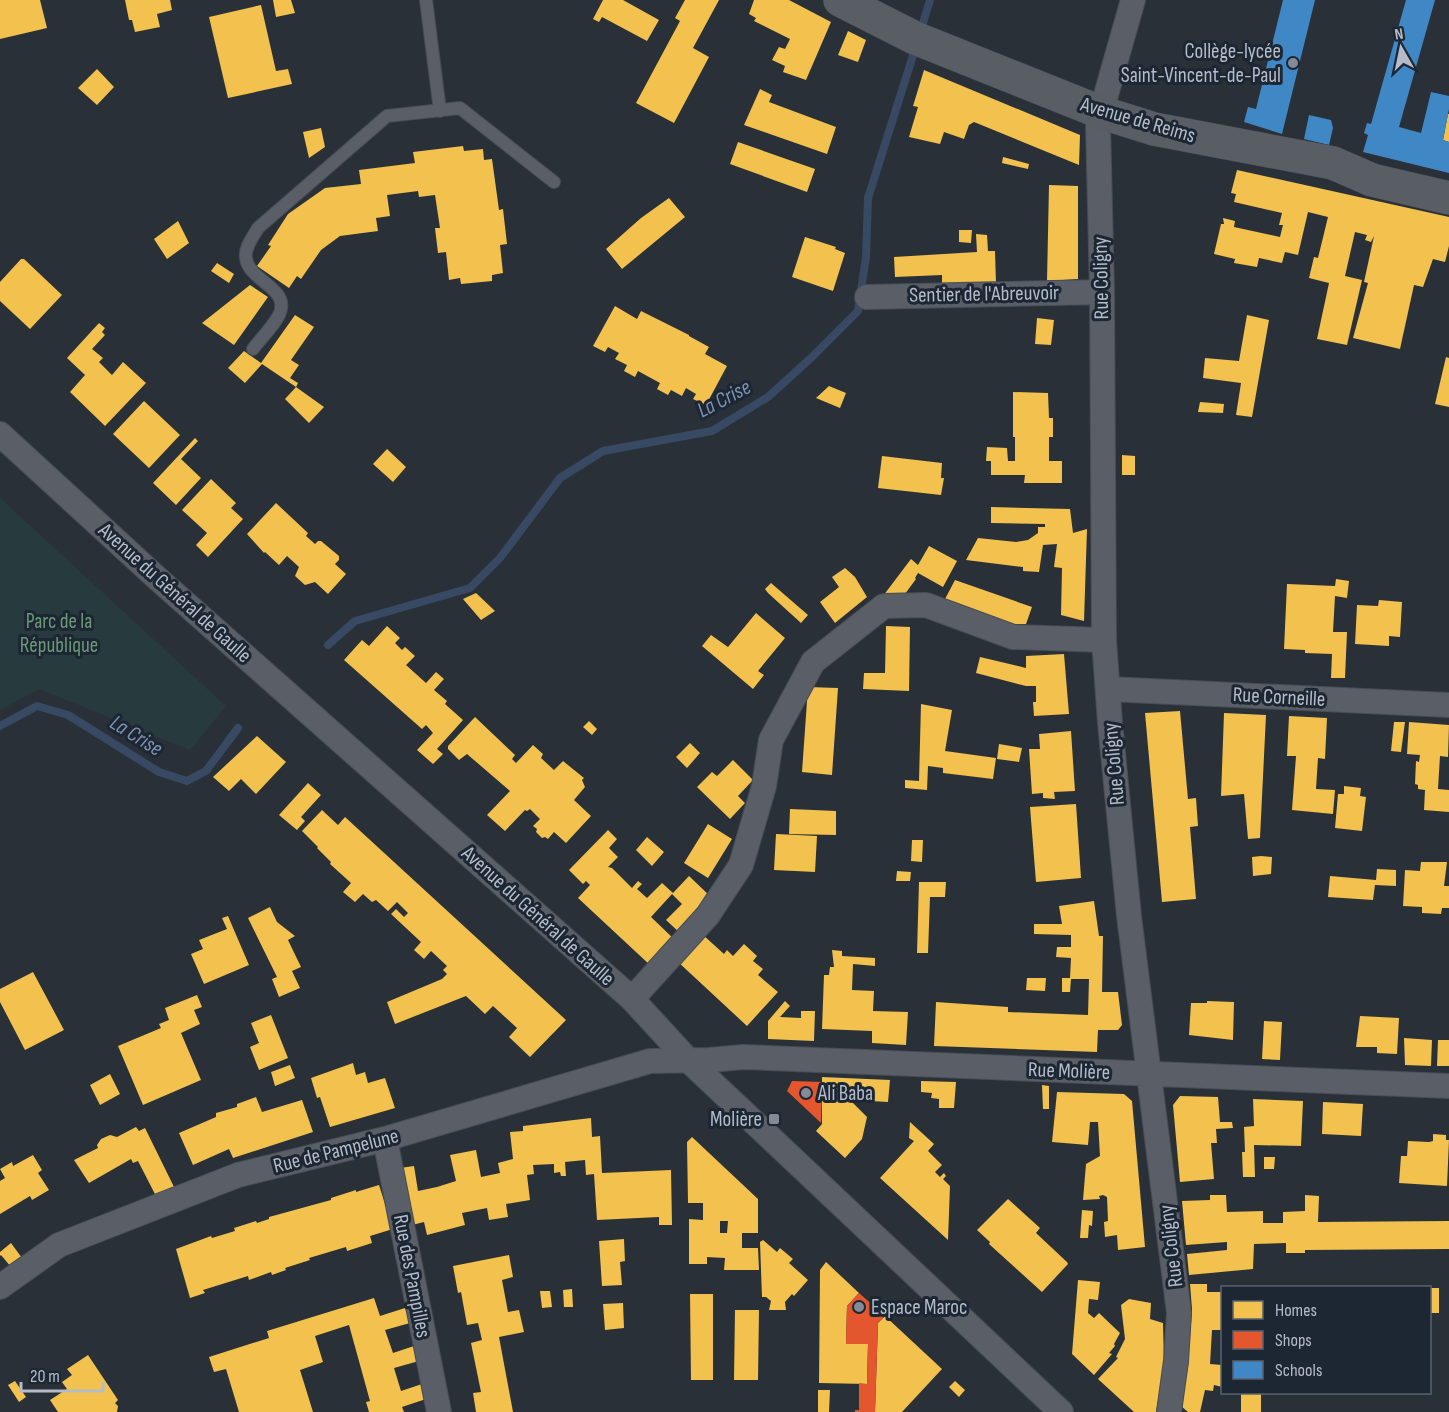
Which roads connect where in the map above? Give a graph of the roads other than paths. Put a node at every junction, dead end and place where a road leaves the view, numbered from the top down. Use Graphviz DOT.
graph roads {
  1 [pos="426,0"];
  2 [pos="840,0"];
  3 [pos="1132,0"];
  4 [pos="440,111"];
  5 [pos="1100,112"];
  6 [pos="554,182"];
  7 [pos="1449,198"];
  8 [pos="1102,292"];
  9 [pos="867,297"];
  10 [pos="253,349"];
  11 [pos="0,434"];
  12 [pos="1104,640"];
  13 [pos="1108,689"];
  14 [pos="1449,705"];
  15 [pos="632,999"];
  16 [pos="688,1060"];
  17 [pos="1150,1074"];
  18 [pos="1449,1086"];
  19 [pos="385,1140"];
  20 [pos="0,1287"];
  21 [pos="439,1412"];
  22 [pos="1061,1412"];
  23 [pos="1169,1412"];
  1 -- 4 [label="lane"];
  2 -- 5 [label="main road, Avenue de Reims"];
  3 -- 5 [label="street, Rue Coligny"];
  4 -- 6 [label="lane"];
  4 -- 10 [label="lane"];
  5 -- 7 [label="main road, Avenue de Reims"];
  5 -- 8 [label="street, Rue Coligny"];
  8 -- 9 [label="street, Sentier de l'Abreuvoir"];
  8 -- 12 [label="street, Rue Coligny"];
  11 -- 15 [label="street, Avenue du Général de Gaulle"];
  12 -- 13 [label="street, Rue Coligny"];
  12 -- 15 [label="street"];
  13 -- 14 [label="street, Rue Corneille"];
  13 -- 17 [label="street, Rue Coligny"];
  15 -- 16 [label="street, Avenue du Général de Gaulle"];
  16 -- 17 [label="street, Rue Molière"];
  16 -- 19 [label="street, Rue de Pampelune"];
  16 -- 22 [label="street, Avenue du Général de Gaulle"];
  17 -- 18 [label="street, Rue Molière"];
  17 -- 23 [label="street, Rue Coligny"];
  19 -- 20 [label="street, Rue de Pampelune"];
  19 -- 21 [label="street, Rue des Pampilles"];
}
